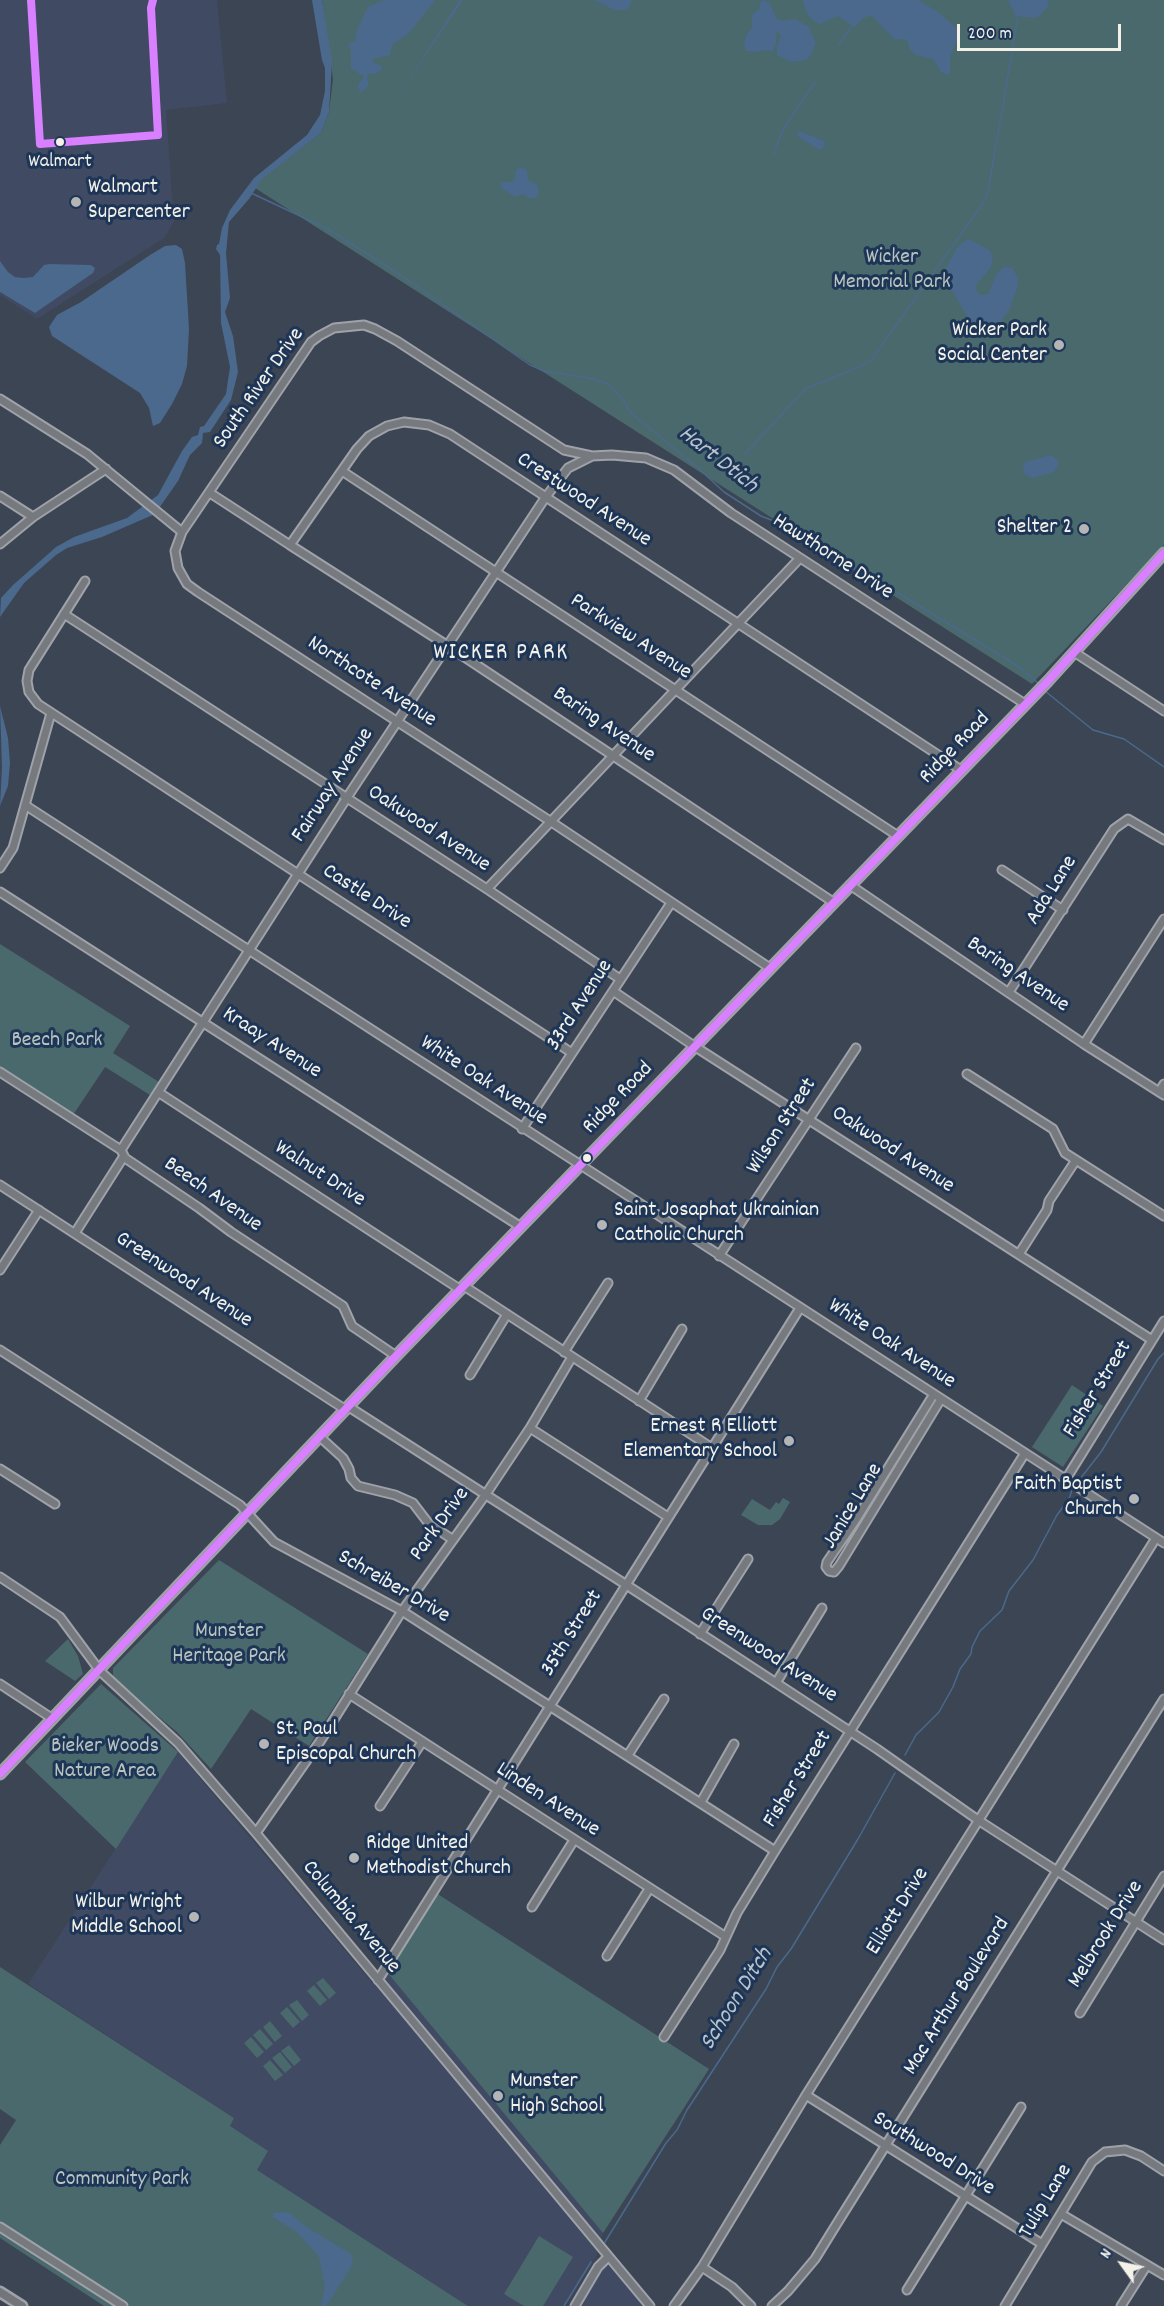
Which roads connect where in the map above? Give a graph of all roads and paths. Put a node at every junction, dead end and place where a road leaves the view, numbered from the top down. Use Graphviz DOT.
graph roads {
  1 [pos="397,341"];
  2 [pos="0,399"];
  3 [pos="592,456"];
  4 [pos="106,469"];
  5 [pos="342,471"];
  6 [pos="210,493"];
  7 [pos="0,496"];
  8 [pos="545,498"];
  9 [pos="33,517"];
  10 [pos="182,532"];
  11 [pos="0,544"];
  12 [pos="290,545"];
  13 [pos="1164,553"];
  14 [pos="800,558"];
  15 [pos="497,573"];
  16 [pos="85,580"];
  17 [pos="64,614"];
  18 [pos="738,624"];
  19 [pos="448,646"];
  20 [pos="1074,652"];
  21 [pos="675,690"];
  22 [pos="1025,704"];
  23 [pos="1164,711"];
  24 [pos="51,713"];
  25 [pos="398,722"];
  26 [pos="614,755"];
  27 [pos="961,770"];
  28 [pos="346,799"];
  29 [pos="25,806"];
  30 [pos="550,822"];
  31 [pos="898,836"];
  32 [pos="1164,840"];
  33 [pos="0,868"];
  34 [pos="1002,870"];
  35 [pos="298,874"];
  36 [pos="850,885"];
  37 [pos="487,889"];
  38 [pos="0,892"];
  39 [pos="834,902"];
  40 [pos="671,903"];
  41 [pos="1063,910"];
  42 [pos="1164,919"];
  43 [pos="249,950"];
  44 [pos="770,968"];
  45 [pos="621,979"];
  46 [pos="613,991"];
  47 [pos="1009,992"];
  48 [pos="203,1022"];
  49 [pos="1084,1044"];
  50 [pos="694,1046"];
  51 [pos="856,1048"];
  52 [pos="572,1053"];
  53 [pos="0,1072"];
  54 [pos="967,1074"];
  55 [pos="1164,1084"];
  56 [pos="158,1092"];
  57 [pos="1162,1094"];
  58 [pos="810,1119"];
  59 [pos="522,1129"];
  60 [pos="122,1153"];
  61 [pos="1076,1160"];
  62 [pos="580,1166"];
  63 [pos="0,1185"];
  64 [pos="39,1210"];
  65 [pos="1164,1216"];
  66 [pos="521,1227"];
  67 [pos="75,1233"];
  68 [pos="1019,1254"];
  69 [pos="720,1256"];
  70 [pos="0,1270"];
  71 [pos="608,1283"];
  72 [pos="463,1288"];
  73 [pos="800,1308"];
  74 [pos="507,1314"];
  75 [pos="1164,1321"];
  76 [pos="682,1329"];
  77 [pos="1152,1340"];
  78 [pos="0,1350"];
  79 [pos="564,1352"];
  80 [pos="396,1356"];
  81 [pos="572,1357"];
  82 [pos="470,1375"];
  83 [pos="938,1396"];
  84 [pos="639,1401"];
  85 [pos="348,1408"];
  86 [pos="530,1428"];
  87 [pos="320,1437"];
  88 [pos="712,1448"];
  89 [pos="1025,1453"];
  90 [pos="0,1469"];
  91 [pos="1066,1479"];
  92 [pos="486,1494"];
  93 [pos="55,1504"];
  94 [pos="249,1513"];
  95 [pos="668,1517"];
  96 [pos="1156,1538"];
  97 [pos="452,1539"];
  98 [pos="1164,1543"];
  99 [pos="748,1559"];
  100 [pos="0,1577"];
  101 [pos="625,1584"];
  102 [pos="822,1608"];
  103 [pos="402,1611"];
  104 [pos="700,1634"];
  105 [pos="100,1671"];
  106 [pos="776,1683"];
  107 [pos="0,1684"];
  108 [pos="349,1694"];
  109 [pos="664,1699"];
  110 [pos="1164,1700"];
  111 [pos="549,1705"];
  112 [pos="53,1719"];
  113 [pos="850,1732"];
  114 [pos="422,1742"];
  115 [pos="734,1744"];
  116 [pos="628,1755"];
  117 [pos="0,1773"];
  118 [pos="496,1790"];
  119 [pos="701,1802"];
  120 [pos="381,1806"];
  121 [pos="978,1820"];
  122 [pos="256,1833"];
  123 [pos="574,1840"];
  124 [pos="775,1851"];
  125 [pos="1058,1872"];
  126 [pos="1164,1876"];
  127 [pos="649,1888"];
  128 [pos="532,1906"];
  129 [pos="1136,1922"];
  130 [pos="726,1937"];
  131 [pos="1164,1940"];
  132 [pos="607,1956"];
  133 [pos="378,1980"];
  134 [pos="1080,2013"];
  135 [pos="664,2037"];
  136 [pos="806,2095"];
  137 [pos="1021,2107"];
  138 [pos="886,2146"];
  139 [pos="1164,2171"];
  140 [pos="965,2197"];
  141 [pos="1061,2214"];
  142 [pos="0,2227"];
  143 [pos="1042,2244"];
  144 [pos="608,2257"];
  145 [pos="1147,2265"];
  146 [pos="702,2267"];
  147 [pos="1164,2275"];
  148 [pos="907,2290"];
  149 [pos="0,2292"];
  150 [pos="21,2306"];
  151 [pos="123,2306"];
  152 [pos="575,2306"];
  153 [pos="650,2306"];
  154 [pos="674,2306"];
  155 [pos="751,2306"];
  156 [pos="772,2306"];
  157 [pos="1005,2306"];
  158 [pos="1121,2306"];
  1 -- 3 [label="street, Hawthorne Drive"];
  1 -- 6 [label="street, South River Drive"];
  2 -- 4 [label="street"];
  3 -- 8 [label="street, Fairway Avenue"];
  3 -- 14 [label="street, Hawthorne Drive"];
  4 -- 9 [label="street"];
  4 -- 10 [label="street"];
  5 -- 8 [label="street, Crestwood Avenue"];
  5 -- 12 [label="street, Crestwood Avenue"];
  5 -- 15 [label="street, Parkview Avenue"];
  6 -- 10 [label="street, South River Drive"];
  6 -- 12 [label="street"];
  7 -- 9 [label="street"];
  8 -- 15 [label="street, Fairway Avenue"];
  8 -- 18 [label="street, Crestwood Avenue"];
  9 -- 11 [label="street"];
  10 -- 25 [label="street, Northcote Avenue"];
  12 -- 19 [label="street, Baring Avenue"];
  13 -- 20 [label="main road, Ridge Road"];
  14 -- 18 [label="street"];
  14 -- 22 [label="street, Hawthorne Drive"];
  15 -- 19 [label="street, Fairway Avenue"];
  15 -- 21 [label="street, Parkview Avenue"];
  16 -- 17 [label="street"];
  17 -- 24 [label="street"];
  17 -- 28 [label="street, Oakwood Avenue"];
  18 -- 21 [label="street"];
  18 -- 27 [label="street, Crestwood Avenue"];
  19 -- 25 [label="street, Fairway Avenue"];
  19 -- 26 [label="street, Baring Avenue"];
  20 -- 22 [label="main road, Ridge Road"];
  20 -- 23 [label="street"];
  21 -- 26 [label="street"];
  21 -- 31 [label="street, Parkview Avenue"];
  22 -- 27 [label="main road, Ridge Road"];
  24 -- 29 [label="street"];
  24 -- 35 [label="street, Castle Drive"];
  25 -- 28 [label="street, Fairway Avenue"];
  25 -- 30 [label="street, Northcote Avenue"];
  26 -- 30 [label="street"];
  26 -- 39 [label="street, Baring Avenue"];
  27 -- 31 [label="main road, Ridge Road"];
  28 -- 35 [label="street, Fairway Avenue"];
  28 -- 37 [label="street, Oakwood Avenue"];
  29 -- 33 [label="street"];
  29 -- 43 [label="street, White Oak Avenue"];
  30 -- 37 [label="street"];
  30 -- 40 [label="street, Northcote Avenue"];
  31 -- 36 [label="main road, Ridge Road"];
  32 -- 41 [label="street, Ada Lane"];
  34 -- 41 [label="street"];
  35 -- 43 [label="street, Fairway Avenue"];
  35 -- 52 [label="street, Castle Drive"];
  36 -- 39 [label="main road, Ridge Road"];
  36 -- 47 [label="street, Baring Avenue"];
  37 -- 45 [label="street, Oakwood Avenue"];
  38 -- 48 [label="street, Kraay Avenue"];
  39 -- 44 [label="main road, Ridge Road"];
  40 -- 44 [label="street, Northcote Avenue"];
  40 -- 45 [label="street, 33rd Avenue"];
  41 -- 47 [label="street, Ada Lane"];
  42 -- 49 [label="street"];
  43 -- 48 [label="street, Fairway Avenue"];
  43 -- 59 [label="street, White Oak Avenue"];
  44 -- 50 [label="main road, Ridge Road"];
  45 -- 46 [label="street, 33rd Avenue"];
  46 -- 50 [label="street, Oakwood Avenue"];
  46 -- 52 [label="street, 33rd Avenue"];
  47 -- 49 [label="street, Baring Avenue"];
  48 -- 56 [label="street, Fairway Avenue"];
  48 -- 66 [label="street, Kraay Avenue"];
  49 -- 57 [label="street, Baring Avenue"];
  50 -- 58 [label="street, Oakwood Avenue"];
  50 -- 62 [label="main road, Ridge Road"];
  51 -- 58 [label="street, Wilson Street"];
  52 -- 59 [label="street, 33rd Avenue"];
  53 -- 60 [label="street, Beech Avenue"];
  54 -- 61 [label="street"];
  55 -- 57 [label="street"];
  56 -- 60 [label="street, Fairway Avenue"];
  56 -- 72 [label="street, Walnut Drive"];
  58 -- 68 [label="street, Oakwood Avenue"];
  58 -- 69 [label="street, Wilson Street"];
  59 -- 62 [label="street, White Oak Avenue"];
  60 -- 67 [label="street, Fairway Avenue"];
  60 -- 80 [label="street, Beech Avenue"];
  61 -- 65 [label="street"];
  61 -- 68 [label="street"];
  62 -- 66 [label="main road, Ridge Road"];
  62 -- 69 [label="street, White Oak Avenue"];
  63 -- 64 [label="street, Greenwood Avenue"];
  64 -- 67 [label="street, Greenwood Avenue"];
  64 -- 70 [label="street"];
  66 -- 72 [label="main road, Ridge Road"];
  67 -- 85 [label="street, Greenwood Avenue"];
  68 -- 77 [label="street, Oakwood Avenue"];
  69 -- 73 [label="street, White Oak Avenue"];
  71 -- 79 [label="street"];
  72 -- 74 [label="street, Walnut Drive"];
  72 -- 80 [label="main road, Ridge Road"];
  73 -- 83 [label="street, White Oak Avenue"];
  73 -- 88 [label="street, 35th Street"];
  74 -- 79 [label="street, Walnut Drive"];
  74 -- 82 [label="street"];
  75 -- 77 [label="street, Fisher Street"];
  76 -- 84 [label="street"];
  77 -- 91 [label="street, Fisher Street"];
  78 -- 94 [label="street, Schreiber Drive"];
  79 -- 81 [label="street, Walnut Drive"];
  80 -- 85 [label="main road, Ridge Road"];
  81 -- 84 [label="street, Walnut Drive"];
  81 -- 86 [label="street, Park Drive"];
  83 -- 83 [label="street, Janice Lane"];
  83 -- 89 [label="street, White Oak Avenue"];
  84 -- 88 [label="street, Walnut Drive"];
  85 -- 87 [label="main road, Ridge Road"];
  85 -- 92 [label="street, Greenwood Avenue"];
  86 -- 92 [label="street, Park Drive"];
  86 -- 95 [label="street"];
  87 -- 94 [label="main road, Ridge Road"];
  87 -- 97 [label="street"];
  88 -- 95 [label="street, 35th Street"];
  89 -- 91 [label="street, White Oak Avenue"];
  89 -- 113 [label="street, Fisher Street"];
  90 -- 93 [label="street"];
  91 -- 96 [label="street, White Oak Avenue"];
  92 -- 97 [label="street, Park Drive"];
  92 -- 101 [label="street, Greenwood Avenue"];
  94 -- 103 [label="street, Schreiber Drive"];
  94 -- 105 [label="main road, Ridge Road"];
  95 -- 101 [label="street, 35th Street"];
  96 -- 98 [label="street, White Oak Avenue"];
  96 -- 121 [label="street, Elliott Drive"];
  97 -- 103 [label="street, Park Drive"];
  99 -- 104 [label="street"];
  100 -- 105 [label="street, Columbia Avenue"];
  101 -- 104 [label="street, Greenwood Avenue"];
  101 -- 111 [label="street, 35th Street"];
  102 -- 106 [label="street"];
  103 -- 108 [label="street, Park Drive"];
  103 -- 111 [label="street, Schreiber Drive"];
  104 -- 106 [label="street, Greenwood Avenue"];
  105 -- 112 [label="main road, Ridge Road"];
  105 -- 122 [label="street, Columbia Avenue"];
  106 -- 113 [label="street, Greenwood Avenue"];
  107 -- 112 [label="street"];
  108 -- 114 [label="street, Linden Avenue"];
  108 -- 122 [label="street, Park Drive"];
  109 -- 116 [label="street"];
  110 -- 125 [label="street, Mac Arthur Boulevard"];
  111 -- 116 [label="street, Schreiber Drive"];
  111 -- 118 [label="street, 35th Street"];
  112 -- 117 [label="main road, Ridge Road"];
  113 -- 121 [label="street, Greenwood Avenue"];
  113 -- 124 [label="street, Fisher Street"];
  114 -- 118 [label="street, Linden Avenue"];
  114 -- 120 [label="street"];
  115 -- 119 [label="street"];
  116 -- 119 [label="street, Schreiber Drive"];
  118 -- 123 [label="street, Linden Avenue"];
  118 -- 133 [label="street, 35th Street"];
  119 -- 124 [label="street, Schreiber Drive"];
  121 -- 125 [label="street, Greenwood Avenue"];
  121 -- 136 [label="street, Elliott Drive"];
  122 -- 133 [label="street, Columbia Avenue"];
  123 -- 127 [label="street, Linden Avenue"];
  123 -- 128 [label="street"];
  124 -- 130 [label="street, Fisher Street"];
  125 -- 129 [label="street, Greenwood Avenue"];
  125 -- 138 [label="street, Mac Arthur Boulevard"];
  126 -- 129 [label="street, Melbrook Drive"];
  127 -- 130 [label="street, Linden Avenue"];
  127 -- 132 [label="street"];
  129 -- 131 [label="street, Greenwood Avenue"];
  129 -- 134 [label="street, Melbrook Drive"];
  130 -- 135 [label="street, Fisher Street"];
  133 -- 144 [label="street, Columbia Avenue"];
  136 -- 138 [label="street, Southwood Drive"];
  136 -- 146 [label="street, Elliott Drive"];
  137 -- 140 [label="street"];
  138 -- 140 [label="street, Southwood Drive"];
  138 -- 156 [label="street, Mac Arthur Boulevard"];
  139 -- 141 [label="street, Tulip Lane"];
  140 -- 143 [label="street, Southwood Drive"];
  140 -- 148 [label="street"];
  141 -- 143 [label="street, Tulip Lane"];
  141 -- 145 [label="street"];
  142 -- 151 [label="street"];
  143 -- 157 [label="street, Tulip Lane"];
  144 -- 152 [label="street"];
  144 -- 153 [label="street, Columbia Avenue"];
  145 -- 147 [label="street"];
  145 -- 158 [label="street"];
  146 -- 154 [label="street, Elliott Drive"];
  146 -- 155 [label="street"];
  149 -- 150 [label="main road"];
}
